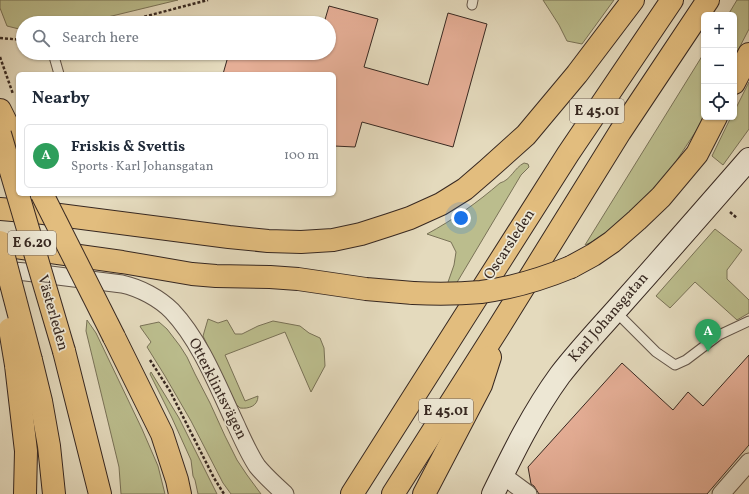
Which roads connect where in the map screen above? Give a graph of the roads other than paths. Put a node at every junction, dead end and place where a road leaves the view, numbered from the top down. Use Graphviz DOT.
graph roads {
  1 [pos="633,0"];
  2 [pos="672,0"];
  3 [pos="708,0"];
  4 [pos="749,54"];
  5 [pos="55,60"];
  6 [pos="58,72"];
  7 [pos="737,77"];
  8 [pos="7,104"];
  9 [pos="714,120"];
  10 [pos="0,134"];
  11 [pos="16,138"];
  12 [pos="749,159"];
  13 [pos="16,188"];
  14 [pos="18,196"];
  15 [pos="43,196"];
  16 [pos="0,210"];
  17 [pos="0,242"];
  18 [pos="0,246"];
  19 [pos="0,268"];
  20 [pos="615,311"];
  21 [pos="749,321"];
  22 [pos="499,327"];
  23 [pos="23,362"];
  24 [pos="749,462"];
  25 [pos="498,484"];
  26 [pos="26,494"];
  27 [pos="54,494"];
  28 [pos="100,494"];
  29 [pos="180,494"];
  30 [pos="285,494"];
  31 [pos="352,494"];
  32 [pos="393,494"];
  33 [pos="424,494"];
  34 [pos="528,494"];
  35 [pos="720,494"];
  1 -- 16 [label="highway"];
  2 -- 31 [label="highway, Oscarsleden / E 45.01"];
  3 -- 22 [label="highway, E 45.01"];
  4 -- 7 [label="highway"];
  5 -- 6 [label="lane"];
  8 -- 11 [label="highway"];
  9 -- 18 [label="highway, bridge"];
  10 -- 13 [label="highway, Västerleden / E 6.20, bridge"];
  12 -- 20 [label="street, Karl Johansgatan"];
  14 -- 28 [label="highway, Västerleden / E 6.20, bridge"];
  15 -- 29 [label="highway, bridge"];
  17 -- 23 [label="highway, Västerleden / E 6.20, bridge"];
  19 -- 23 [label="highway, bridge"];
  19 -- 30 [label="street, Otterklintsvägen"];
  20 -- 21 [label="lane"];
  20 -- 25 [label="street, Karl Johansgatan"];
  22 -- 32 [label="highway, E 45.01"];
  22 -- 33 [label="highway"];
  23 -- 26 [label="highway"];
  23 -- 27 [label="highway, Västerleden / E 6.20"];
  24 -- 35 [label="street"];
  25 -- 34 [label="street"];
}
